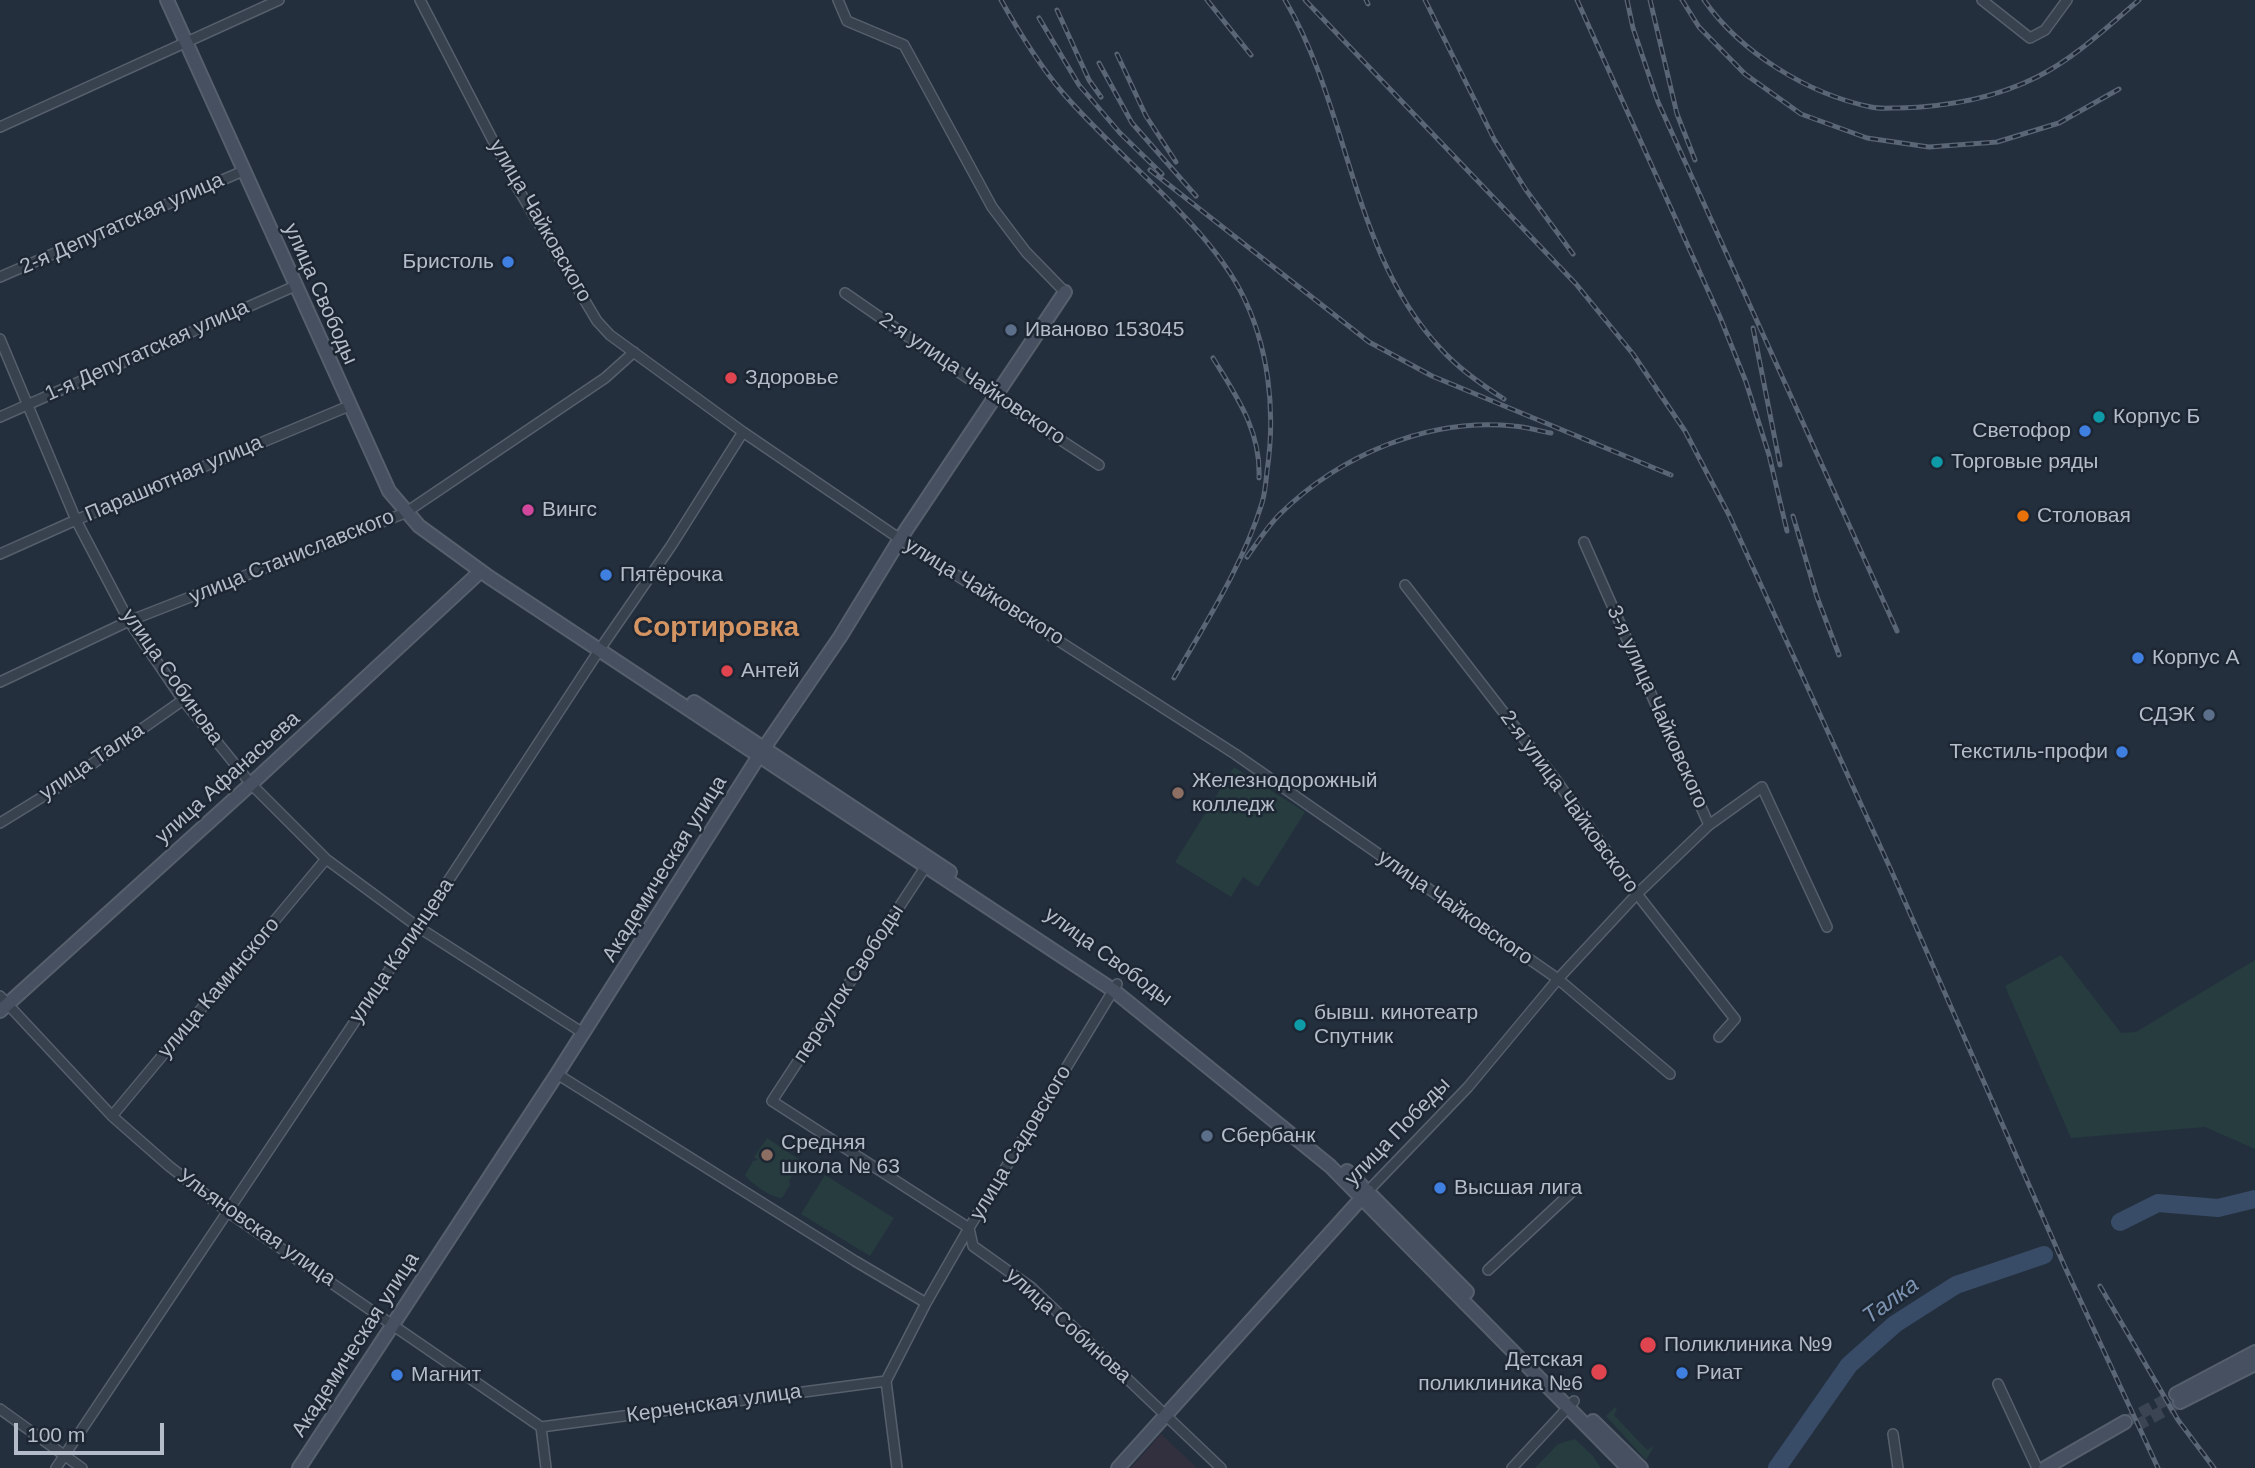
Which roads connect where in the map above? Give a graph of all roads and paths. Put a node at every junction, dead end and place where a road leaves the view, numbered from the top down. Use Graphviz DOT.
graph roads {
  1 [pos="167,0"];
  2 [pos="279,0"];
  3 [pos="420,0"];
  4 [pos="838,0"];
  5 [pos="1982,0"];
  6 [pos="2067,0"];
  7 [pos="187,42"];
  8 [pos="0,127"];
  9 [pos="243,171"];
  10 [pos="0,277"];
  11 [pos="295,286"];
  12 [pos="1065,292"];
  13 [pos="845,293"];
  14 [pos="0,339"];
  15 [pos="634,352"];
  16 [pos="995,397"];
  17 [pos="29,404"];
  18 [pos="349,406"];
  19 [pos="0,417"];
  20 [pos="743,432"];
  21 [pos="1099,465"];
  22 [pos="405,513"];
  23 [pos="76,520"];
  24 [pos="900,539"];
  25 [pos="1584,542"];
  26 [pos="0,554"];
  27 [pos="481,571"];
  28 [pos="1405,585"];
  29 [pos="130,621"];
  30 [pos="602,646"];
  31 [pos="0,682"];
  32 [pos="183,700"];
  33 [pos="762,752"];
  34 [pos="251,784"];
  35 [pos="0,823"];
  36 [pos="1709,825"];
  37 [pos="326,859"];
  38 [pos="926,866"];
  39 [pos="1637,894"];
  40 [pos="418,927"];
  41 [pos="1827,927"];
  42 [pos="1558,979"];
  43 [pos="1115,987"];
  44 [pos="2,1004"];
  45 [pos="583,1033"];
  46 [pos="1719,1037"];
  47 [pos="557,1074"];
  48 [pos="1670,1074"];
  49 [pos="772,1101"];
  50 [pos="112,1116"];
  51 [pos="1576,1188"];
  52 [pos="1365,1194"];
  53 [pos="228,1212"];
  54 [pos="970,1228"];
  55 [pos="1488,1270"];
  56 [pos="926,1303"];
  57 [pos="393,1324"];
  58 [pos="2255,1352"];
  59 [pos="2248,1364"];
  60 [pos="886,1381"];
  61 [pos="1998,1384"];
  62 [pos="2178,1398"];
  63 [pos="1571,1404"];
  64 [pos="0,1409"];
  65 [pos="1165,1416"];
  66 [pos="541,1427"];
  67 [pos="1893,1434"];
  68 [pos="65,1455"];
  69 [pos="56,1468"];
  70 [pos="82,1468"];
  71 [pos="299,1468"];
  72 [pos="547,1468"];
  73 [pos="897,1468"];
  74 [pos="1118,1468"];
  75 [pos="1221,1468"];
  76 [pos="1512,1468"];
  77 [pos="1628,1468"];
  78 [pos="1641,1468"];
  79 [pos="1898,1468"];
  80 [pos="2037,1468"];
  81 [pos="2045,1468"];
  82 [pos="2062,1468"];
  1 -- 7 [label="street, улица Свободы"];
  2 -- 7 [label="street"];
  3 -- 15 [label="street, улица Чайковского"];
  4 -- 12 [label="street"];
  5 -- 6 [label="street"];
  7 -- 8 [label="street"];
  7 -- 9 [label="street, улица Свободы"];
  9 -- 10 [label="street, 2-я Депутатская улица"];
  9 -- 11 [label="street, улица Свободы"];
  11 -- 17 [label="street, 1-я Депутатская улица"];
  11 -- 18 [label="street, улица Свободы"];
  12 -- 16 [label="street, Академическая улица"];
  13 -- 16 [label="street, 2-я улица Чайковского"];
  14 -- 17 [label="street, улица Собинова"];
  15 -- 20 [label="street, улица Чайковского"];
  15 -- 22 [label="street, улица Станиславского"];
  16 -- 21 [label="street, 2-я улица Чайковского"];
  16 -- 24 [label="street, Академическая улица"];
  17 -- 19 [label="street, 1-я Депутатская улица"];
  17 -- 23 [label="street, улица Собинова"];
  18 -- 22 [label="street, улица Свободы"];
  18 -- 23 [label="street, Парашютная улица"];
  20 -- 24 [label="street, улица Чайковского"];
  20 -- 30 [label="street, улица Калинцева"];
  22 -- 27 [label="street, улица Свободы"];
  22 -- 29 [label="street, улица Станиславского"];
  23 -- 26 [label="street, Парашютная улица"];
  23 -- 29 [label="street, улица Собинова"];
  24 -- 33 [label="street, Академическая улица"];
  24 -- 42 [label="street, улица Чайковского"];
  25 -- 36 [label="street, 3-я улица Чайковского"];
  27 -- 30 [label="street, улица Свободы"];
  27 -- 34 [label="street, улица Афанасьева"];
  28 -- 39 [label="street, 2-я улица Чайковского"];
  29 -- 31 [label="street, улица Станиславского"];
  29 -- 32 [label="street, улица Собинова"];
  30 -- 33 [label="street, улица Свободы"];
  30 -- 40 [label="street, улица Калинцева"];
  32 -- 34 [label="street, улица Собинова"];
  32 -- 35 [label="street, улица Талка"];
  33 -- 38 [label="street, улица Свободы"];
  33 -- 43 [label="street, улица Свободы"];
  33 -- 45 [label="street, Академическая улица"];
  34 -- 37 [label="street, улица Собинова"];
  34 -- 44 [label="street, улица Афанасьева"];
  36 -- 39 [label="street, улица Победы"];
  36 -- 41 [label="street, 3-я улица Чайковского"];
  37 -- 40 [label="street, улица Собинова"];
  37 -- 50 [label="street, улица Каминского"];
  38 -- 43 [label="street, улица Свободы"];
  38 -- 49 [label="street, переулок Свободы"];
  39 -- 42 [label="street, улица Победы"];
  39 -- 46 [label="street, 2-я улица Чайковского"];
  40 -- 45 [label="street, улица Собинова"];
  40 -- 53 [label="street, улица Калинцева"];
  42 -- 48 [label="street, улица Чайковского"];
  42 -- 52 [label="street, улица Победы"];
  43 -- 52 [label="street, улица Свободы"];
  43 -- 54 [label="street, улица Садовского"];
  44 -- 50 [label="street, Ульяновская улица"];
  45 -- 47 [label="street, Академическая улица"];
  47 -- 56 [label="street"];
  47 -- 57 [label="street, Академическая улица"];
  49 -- 54 [label="street, улица Собинова"];
  50 -- 53 [label="street, Ульяновская улица"];
  51 -- 55 [label="street"];
  52 -- 63 [label="street, улица Свободы"];
  52 -- 65 [label="street, улица Победы"];
  53 -- 57 [label="street, Ульяновская улица"];
  53 -- 68 [label="street, улица Калинцева"];
  54 -- 56 [label="street, улица Садовского"];
  54 -- 65 [label="street, улица Собинова"];
  56 -- 60 [label="street, улица Садовского"];
  57 -- 66 [label="street, Ульяновская улица"];
  57 -- 71 [label="street, Академическая улица"];
  58 -- 59 [label="street"];
  59 -- 62 [label="street"];
  60 -- 66 [label="street, Керченская улица"];
  60 -- 73 [label="street"];
  61 -- 80 [label="street"];
  63 -- 76 [label="street"];
  63 -- 77 [label="street, улица Свободы"];
  63 -- 78 [label="street, улица Свободы"];
  64 -- 68 [label="street"];
  65 -- 74 [label="street, улица Победы"];
  65 -- 75 [label="street, улица Собинова"];
  66 -- 72 [label="street"];
  67 -- 79 [label="street"];
  68 -- 69 [label="street, улица Калинцева"];
  68 -- 70 [label="street"];
  81 -- 82 [label="street"];
}
